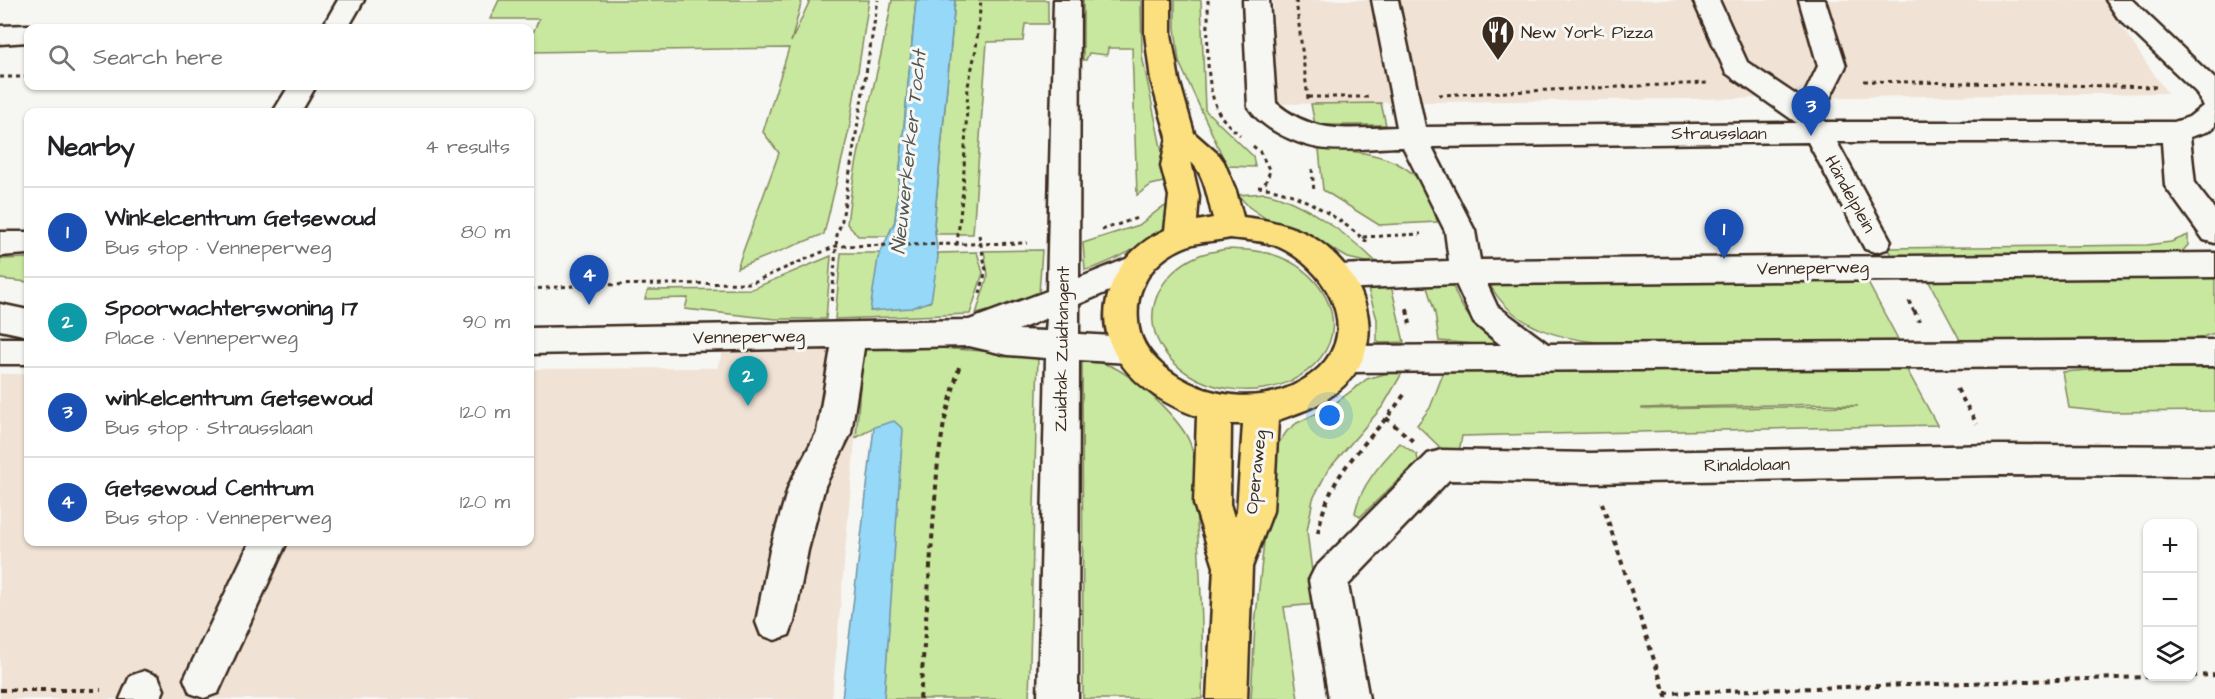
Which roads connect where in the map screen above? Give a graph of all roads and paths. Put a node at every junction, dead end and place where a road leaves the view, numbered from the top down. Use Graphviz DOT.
graph roads {
  1 [pos="351,0"];
  2 [pos="878,0"];
  3 [pos="981,0"];
  4 [pos="1067,0"];
  5 [pos="1158,0"];
  6 [pos="1256,0"];
  7 [pos="1385,0"];
  8 [pos="1706,0"];
  9 [pos="1812,0"];
  10 [pos="2119,0"];
  11 [pos="337,24"];
  12 [pos="24,34"];
  13 [pos="0,35"];
  14 [pos="0,77"];
  15 [pos="24,77"];
  16 [pos="1756,81"];
  17 [pos="1824,82"];
  18 [pos="2169,87"];
  19 [pos="300,90"];
  20 [pos="1439,95"];
  21 [pos="1308,97"];
  22 [pos="1379,97"];
  23 [pos="2215,103"];
  24 [pos="289,108"];
  25 [pos="2215,111"];
  26 [pos="1811,125"];
  27 [pos="2175,132"];
  28 [pos="1181,136"];
  29 [pos="1413,138"];
  30 [pos="1230,227"];
  31 [pos="2215,232"];
  32 [pos="979,235"];
  33 [pos="1180,236"];
  34 [pos="1362,237"];
  35 [pos="1876,241"];
  36 [pos="24,243"];
  37 [pos="0,244"];
  38 [pos="837,246"];
  39 [pos="2215,265"];
  40 [pos="1136,267"];
  41 [pos="1466,272"];
  42 [pos="1397,275"];
  43 [pos="1338,277"];
  44 [pos="534,289"];
  45 [pos="1905,295"];
  46 [pos="1064,298"];
  47 [pos="0,317"];
  48 [pos="24,321"];
  49 [pos="840,322"];
  50 [pos="1920,323"];
  51 [pos="969,333"];
  52 [pos="534,341"];
  53 [pos="1062,346"];
  54 [pos="1129,350"];
  55 [pos="0,351"];
  56 [pos="24,351"];
  57 [pos="2215,353"];
  58 [pos="1346,359"];
  59 [pos="1417,359"];
  60 [pos="1543,359"];
  61 [pos="1954,384"];
  62 [pos="1214,407"];
  63 [pos="1261,409"];
  64 [pos="1998,460"];
  65 [pos="2215,461"];
  66 [pos="1590,468"];
  67 [pos="267,546"];
  68 [pos="1233,567"];
  69 [pos="1328,580"];
  70 [pos="775,622"];
  71 [pos="2215,675"];
  72 [pos="2197,676"];
  73 [pos="2143,677"];
  74 [pos="204,679"];
  75 [pos="0,690"];
  76 [pos="142,694"];
  77 [pos="1666,696"];
  78 [pos="920,699"];
  79 [pos="1058,699"];
  80 [pos="1227,699"];
  81 [pos="1349,699"];
  1 -- 11 [label="street"];
  2 -- 38 [label="path"];
  3 -- 38 [label="path"];
  4 -- 46 [label="street, Zuidtak Zuidtangent"];
  5 -- 28 [label="main road"];
  6 -- 29 [label="street, Strausslaan"];
  7 -- 29 [label="street"];
  8 -- 16 [label="street, Händelplein"];
  9 -- 17 [label="street"];
  10 -- 23 [label="street"];
  12 -- 13 [label="street"];
  14 -- 15 [label="path"];
  16 -- 20 [label="path"];
  16 -- 26 [label="street, Händelplein"];
  17 -- 18 [label="path"];
  17 -- 26 [label="street"];
  19 -- 24 [label="street"];
  21 -- 22 [label="path"];
  25 -- 27 [label="street, Strausslaan"];
  26 -- 27 [label="street, Strausslaan"];
  26 -- 29 [label="street, Strausslaan"];
  26 -- 35 [label="street, Händelplein"];
  27 -- 31 [label="street"];
  28 -- 30 [label="main road"];
  28 -- 33 [label="main road"];
  29 -- 41 [label="street"];
  30 -- 33 [label="main road"];
  30 -- 43 [label="main road"];
  32 -- 51 [label="path"];
  33 -- 40 [label="main road"];
  34 -- 42 [label="path"];
  36 -- 37 [label="street"];
  38 -- 44 [label="path"];
  38 -- 49 [label="path"];
  39 -- 41 [label="street, Venneperweg"];
  40 -- 46 [label="street, Venneperweg"];
  40 -- 54 [label="main road"];
  41 -- 42 [label="street, Venneperweg"];
  41 -- 60 [label="street"];
  42 -- 43 [label="street, Venneperweg"];
  42 -- 59 [label="path"];
  43 -- 58 [label="main road"];
  45 -- 50 [label="path"];
  46 -- 51 [label="street, Venneperweg"];
  46 -- 53 [label="street, Zuidtak Zuidtangent"];
  47 -- 48 [label="street"];
  49 -- 51 [label="street, Venneperweg"];
  49 -- 52 [label="street, Venneperweg"];
  49 -- 70 [label="street"];
  51 -- 53 [label="street, Venneperweg"];
  51 -- 78 [label="path"];
  53 -- 54 [label="street, Venneperweg"];
  53 -- 79 [label="street, Zuidtak Zuidtangent"];
  54 -- 62 [label="main road"];
  55 -- 56 [label="street"];
  57 -- 60 [label="street"];
  58 -- 59 [label="street"];
  58 -- 63 [label="main road"];
  59 -- 60 [label="street"];
  59 -- 69 [label="path"];
  61 -- 64 [label="path"];
  62 -- 63 [label="main road"];
  62 -- 68 [label="main road, Operaweg"];
  63 -- 68 [label="main road, Operaweg"];
  64 -- 65 [label="street, Rinaldolaan"];
  64 -- 66 [label="street, Rinaldolaan"];
  66 -- 69 [label="street, Rinaldolaan"];
  66 -- 77 [label="path"];
  67 -- 74 [label="street"];
  68 -- 80 [label="main road, Operaweg"];
  69 -- 81 [label="street"];
  71 -- 72 [label="path"];
  73 -- 77 [label="path"];
  75 -- 76 [label="path"];
}
